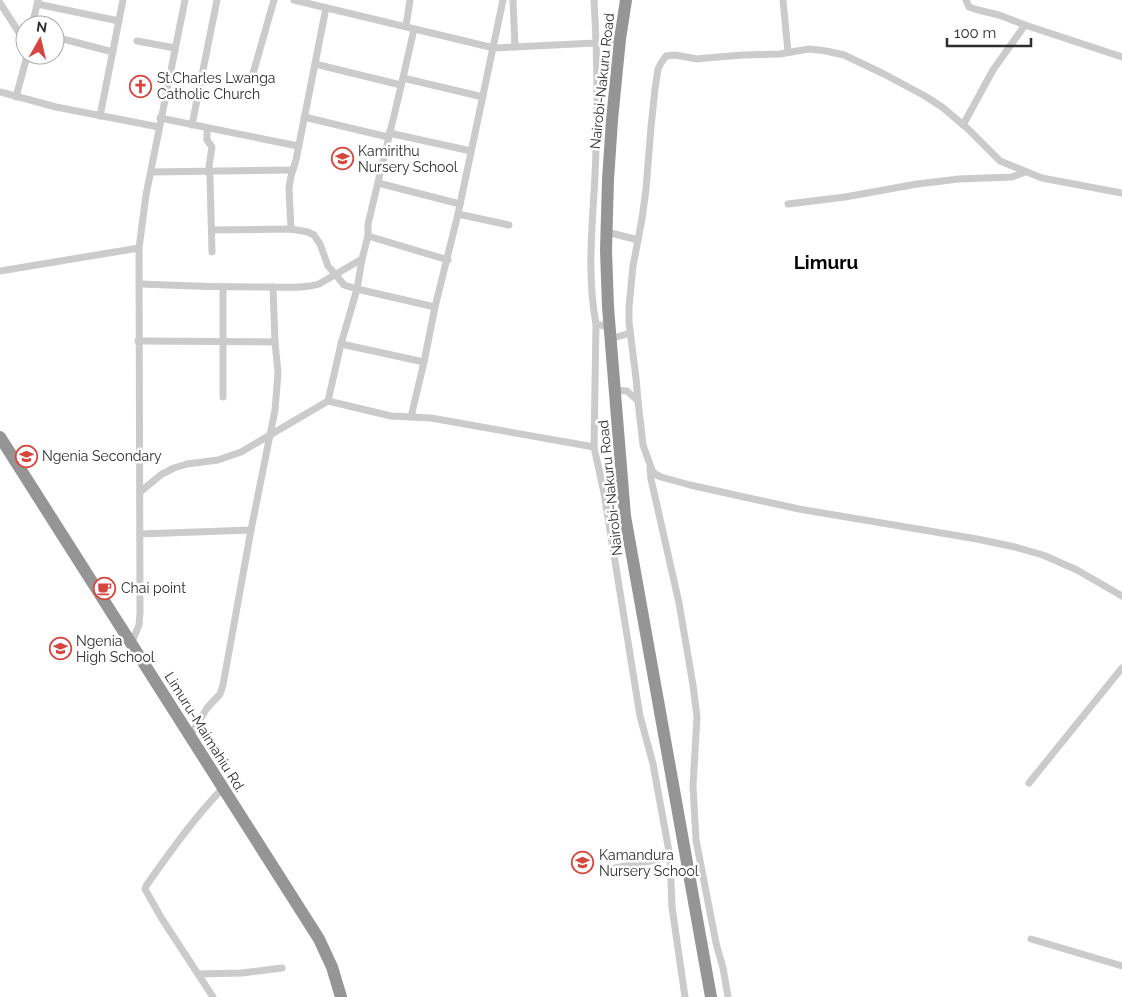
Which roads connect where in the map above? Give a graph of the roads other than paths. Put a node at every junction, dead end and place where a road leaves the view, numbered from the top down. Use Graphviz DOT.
graph roads {
  1 [pos="123,0"];
  2 [pos="185,0"];
  3 [pos="217,0"];
  4 [pos="274,0"];
  5 [pos="294,0"];
  6 [pos="410,0"];
  7 [pos="503,0"];
  8 [pos="514,0"];
  9 [pos="594,0"];
  10 [pos="626,0"];
  11 [pos="783,0"];
  12 [pos="966,0"];
  13 [pos="38,2"];
  14 [pos="307,2"];
  15 [pos="0,3"];
  16 [pos="326,8"];
  17 [pos="35,15"];
  18 [pos="119,21"];
  19 [pos="1025,25"];
  20 [pos="15,26"];
  21 [pos="406,26"];
  22 [pos="414,28"];
  23 [pos="620,39"];
  24 [pos="65,40"];
  25 [pos="137,41"];
  26 [pos="596,43"];
  27 [pos="515,47"];
  28 [pos="175,48"];
  29 [pos="494,48"];
  30 [pos="113,52"];
  31 [pos="788,52"];
  32 [pos="1122,56"];
  33 [pos="315,64"];
  34 [pos="25,65"];
  35 [pos="252,77"];
  36 [pos="402,82"];
  37 [pos="0,92"];
  38 [pos="16,97"];
  39 [pos="483,97"];
  40 [pos="100,116"];
  41 [pos="304,117"];
  42 [pos="160,118"];
  43 [pos="964,124"];
  44 [pos="192,125"];
  45 [pos="159,127"];
  46 [pos="207,128"];
  47 [pos="389,135"];
  48 [pos="298,146"];
  49 [pos="471,151"];
  50 [pos="209,170"];
  51 [pos="293,170"];
  52 [pos="151,172"];
  53 [pos="1025,172"];
  54 [pos="378,183"];
  55 [pos="1122,193"];
  56 [pos="460,204"];
  57 [pos="788,204"];
  58 [pos="458,214"];
  59 [pos="509,225"];
  60 [pos="291,229"];
  61 [pos="212,230"];
  62 [pos="607,232"];
  63 [pos="368,236"];
  64 [pos="638,240"];
  65 [pos="139,248"];
  66 [pos="212,252"];
  67 [pos="362,259"];
  68 [pos="448,260"];
  69 [pos="0,271"];
  70 [pos="336,275"];
  71 [pos="140,284"];
  72 [pos="223,287"];
  73 [pos="273,287"];
  74 [pos="357,289"];
  75 [pos="435,307"];
  76 [pos="596,324"];
  77 [pos="610,333"];
  78 [pos="630,333"];
  79 [pos="138,341"];
  80 [pos="223,342"];
  81 [pos="275,342"];
  82 [pos="341,344"];
  83 [pos="424,362"];
  84 [pos="615,390"];
  85 [pos="223,397"];
  86 [pos="328,401"];
  87 [pos="638,401"];
  88 [pos="411,417"];
  89 [pos="271,434"];
  90 [pos="0,437"];
  91 [pos="594,447"];
  92 [pos="650,466"];
  93 [pos="140,492"];
  94 [pos="251,530"];
  95 [pos="140,534"];
  96 [pos="1122,596"];
  97 [pos="131,644"];
  98 [pos="1122,668"];
  99 [pos="190,736"];
  100 [pos="1029,783"];
  101 [pos="222,788"];
  102 [pos="690,841"];
  103 [pos="670,857"];
  104 [pos="615,868"];
  105 [pos="1031,939"];
  106 [pos="1122,966"];
  107 [pos="282,968"];
  108 [pos="198,974"];
  109 [pos="213,997"];
  110 [pos="341,997"];
  111 [pos="685,997"];
  112 [pos="710,997"];
  113 [pos="728,997"];
  1 -- 18 [label="street"];
  2 -- 28 [label="street"];
  3 -- 44 [label="street"];
  4 -- 35 [label="street"];
  5 -- 14 [label="street"];
  6 -- 21 [label="street"];
  7 -- 29 [label="street"];
  8 -- 27 [label="street"];
  9 -- 26 [label="street"];
  10 -- 23 [label="highway, Nairobi-Nakuru Road"];
  11 -- 31 [label="street"];
  12 -- 19 [label="street"];
  13 -- 17 [label="street"];
  13 -- 18 [label="street"];
  14 -- 16 [label="street"];
  15 -- 20 [label="street"];
  16 -- 21 [label="street"];
  16 -- 33 [label="street"];
  18 -- 30 [label="street"];
  19 -- 32 [label="street"];
  19 -- 43 [label="street"];
  21 -- 22 [label="street"];
  22 -- 29 [label="street"];
  22 -- 36 [label="street"];
  23 -- 26 [label="street"];
  23 -- 62 [label="highway, Nairobi-Nakuru Road"];
  24 -- 30 [label="street"];
  25 -- 28 [label="street"];
  26 -- 27 [label="street"];
  26 -- 76 [label="street"];
  27 -- 29 [label="street"];
  28 -- 42 [label="street"];
  29 -- 39 [label="street"];
  30 -- 40 [label="street"];
  31 -- 43 [label="street"];
  31 -- 64 [label="street"];
  33 -- 36 [label="street"];
  33 -- 41 [label="street"];
  34 -- 38 [label="street"];
  36 -- 39 [label="street"];
  36 -- 47 [label="street"];
  37 -- 38 [label="street"];
  38 -- 40 [label="street"];
  39 -- 49 [label="street"];
  40 -- 45 [label="street"];
  41 -- 47 [label="street"];
  41 -- 48 [label="street"];
  42 -- 44 [label="street"];
  42 -- 45 [label="street"];
  43 -- 53 [label="street"];
  44 -- 46 [label="street"];
  45 -- 52 [label="street"];
  46 -- 48 [label="street"];
  46 -- 50 [label="street"];
  47 -- 49 [label="street"];
  47 -- 54 [label="street"];
  48 -- 51 [label="street"];
  49 -- 56 [label="street"];
  50 -- 51 [label="street"];
  50 -- 52 [label="street"];
  50 -- 61 [label="street"];
  51 -- 60 [label="street"];
  52 -- 65 [label="street"];
  53 -- 55 [label="street"];
  53 -- 57 [label="street"];
  54 -- 56 [label="street"];
  54 -- 63 [label="street"];
  56 -- 58 [label="street"];
  58 -- 59 [label="street"];
  58 -- 68 [label="street"];
  60 -- 61 [label="street"];
  60 -- 70 [label="street"];
  61 -- 66 [label="street"];
  62 -- 64 [label="street"];
  62 -- 77 [label="highway, Nairobi-Nakuru Road"];
  63 -- 67 [label="street"];
  63 -- 68 [label="street"];
  64 -- 78 [label="street"];
  65 -- 69 [label="street"];
  65 -- 71 [label="street"];
  67 -- 70 [label="street"];
  67 -- 74 [label="street"];
  68 -- 75 [label="street"];
  70 -- 73 [label="street"];
  70 -- 74 [label="street"];
  71 -- 72 [label="street"];
  71 -- 79 [label="street"];
  72 -- 73 [label="street"];
  72 -- 80 [label="street"];
  73 -- 81 [label="street"];
  74 -- 75 [label="street"];
  74 -- 82 [label="street"];
  75 -- 83 [label="street"];
  76 -- 77 [label="street"];
  76 -- 91 [label="street"];
  77 -- 78 [label="street"];
  77 -- 84 [label="highway, Nairobi-Nakuru Road"];
  78 -- 87 [label="street"];
  79 -- 80 [label="street"];
  79 -- 93 [label="street"];
  80 -- 81 [label="street"];
  80 -- 85 [label="street"];
  81 -- 89 [label="street"];
  82 -- 83 [label="street"];
  82 -- 86 [label="street"];
  83 -- 88 [label="street"];
  84 -- 87 [label="street"];
  84 -- 102 [label="highway, Nairobi-Nakuru Road"];
  86 -- 88 [label="street"];
  86 -- 89 [label="street"];
  87 -- 92 [label="street"];
  88 -- 91 [label="street"];
  89 -- 93 [label="street"];
  89 -- 94 [label="street"];
  90 -- 97 [label="highway, Limuru-Maimahiu Rd."];
  91 -- 103 [label="street"];
  92 -- 96 [label="street"];
  92 -- 102 [label="street"];
  93 -- 95 [label="street"];
  94 -- 95 [label="street"];
  94 -- 99 [label="street"];
  95 -- 97 [label="street"];
  97 -- 99 [label="highway, Limuru-Maimahiu Rd."];
  98 -- 100 [label="street"];
  99 -- 101 [label="highway, Limuru-Maimahiu Rd."];
  101 -- 108 [label="street"];
  101 -- 110 [label="highway, Limuru-Maimahiu Rd."];
  102 -- 112 [label="highway, Nairobi-Nakuru Road"];
  102 -- 113 [label="street"];
  103 -- 104 [label="street"];
  103 -- 111 [label="street"];
  105 -- 106 [label="street"];
  107 -- 108 [label="street"];
  108 -- 109 [label="street"];
}
